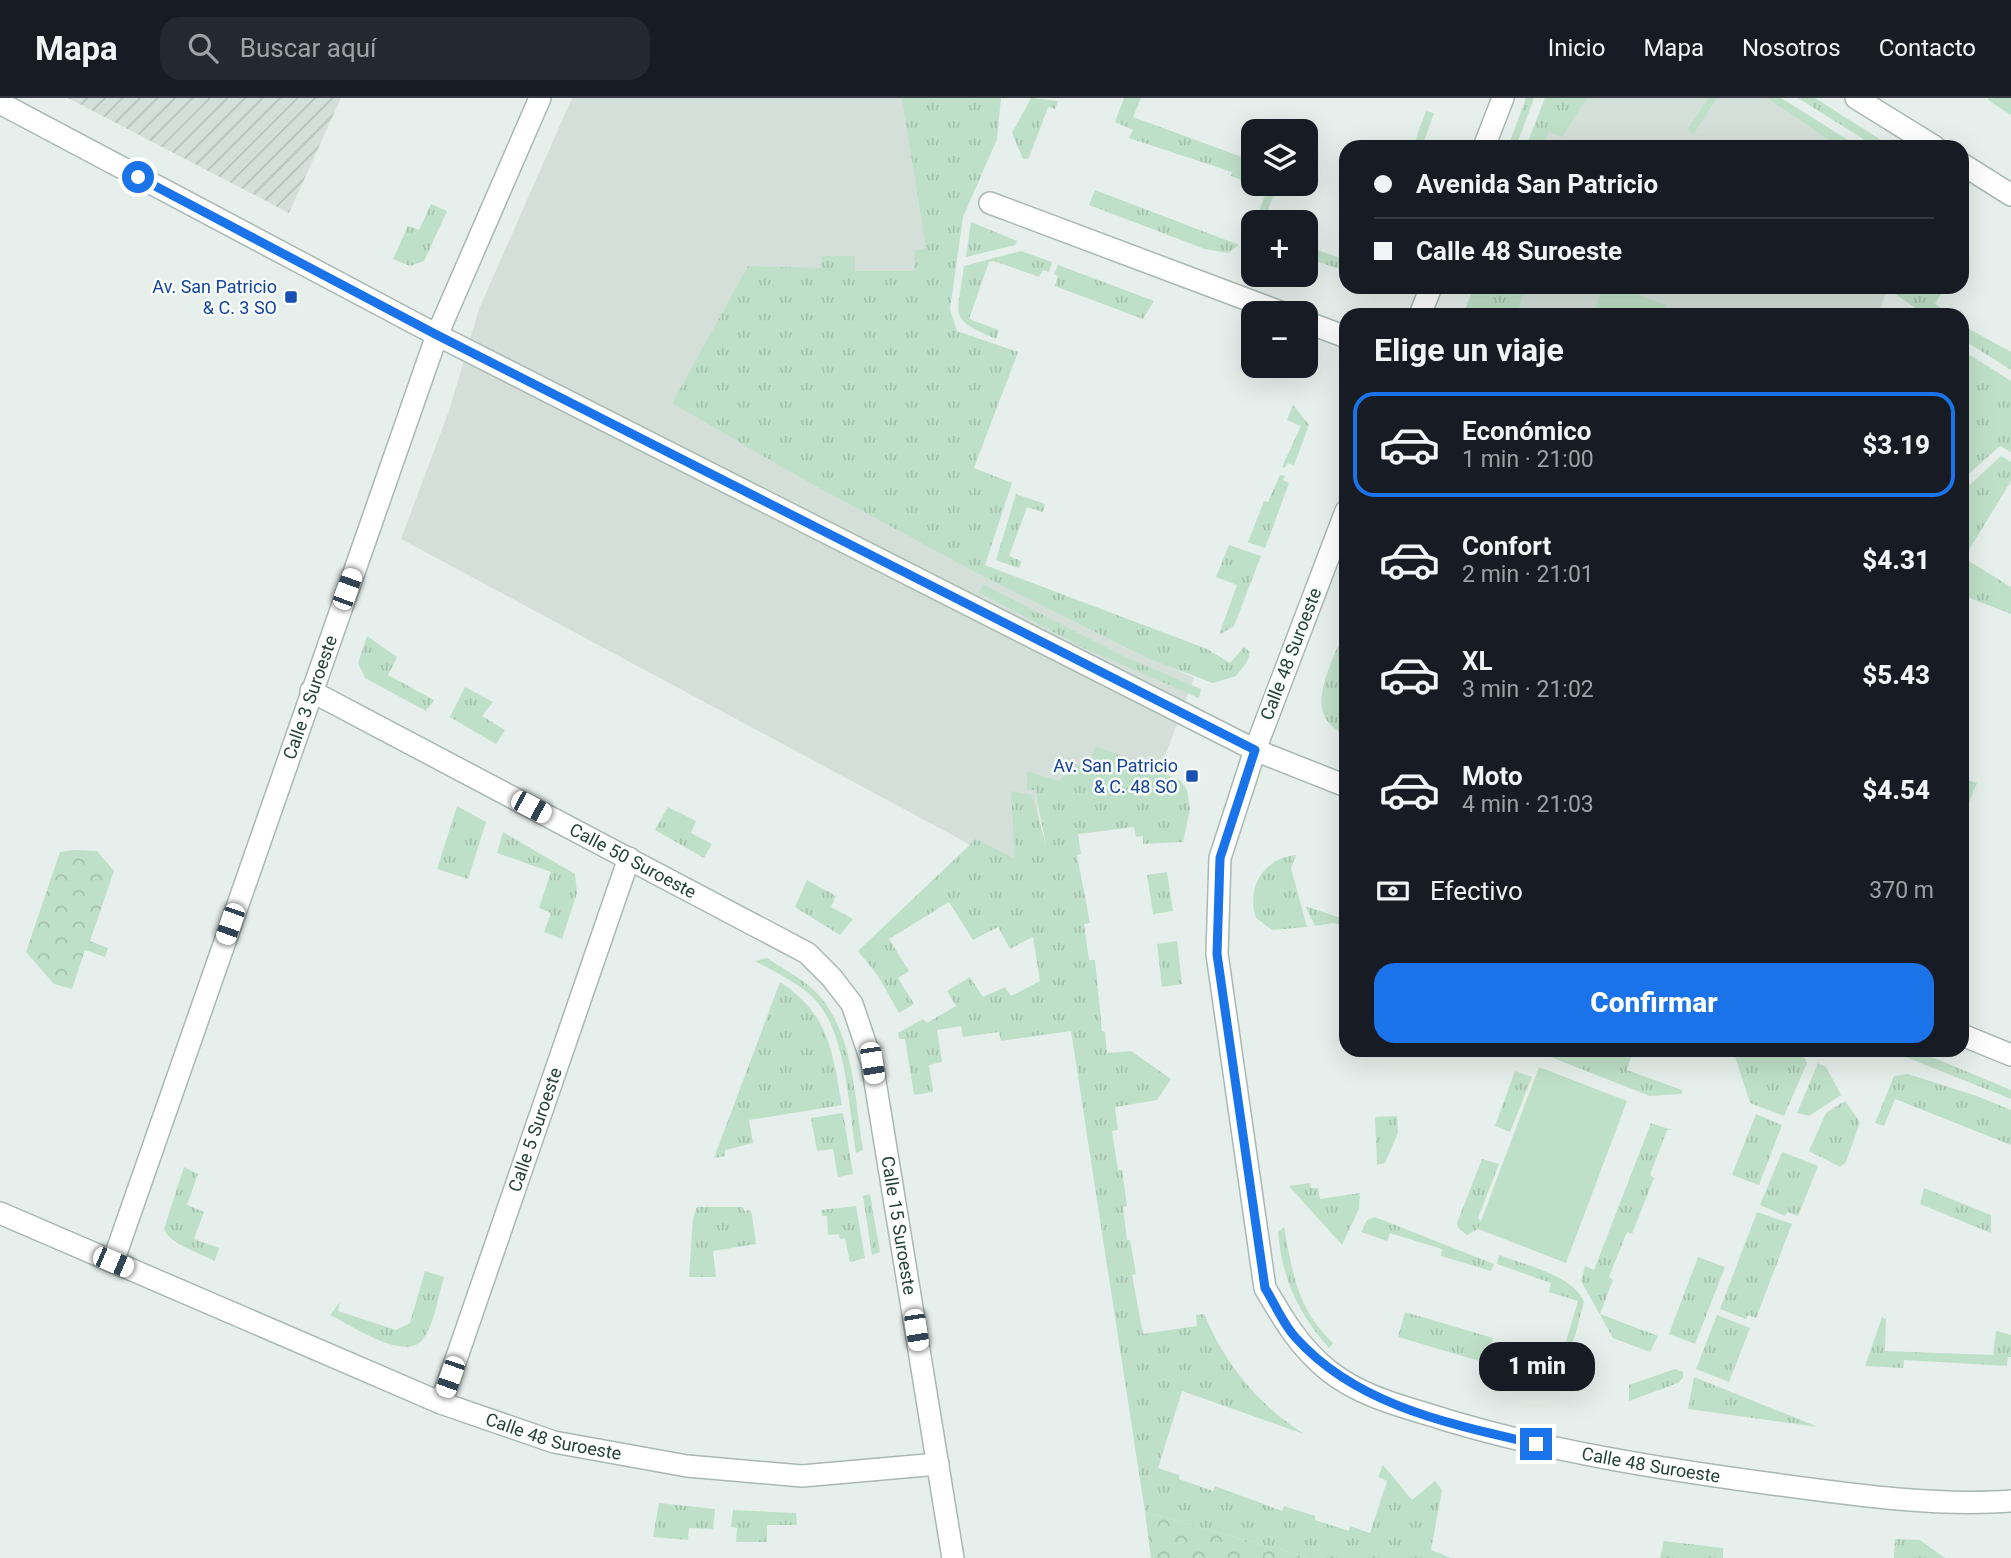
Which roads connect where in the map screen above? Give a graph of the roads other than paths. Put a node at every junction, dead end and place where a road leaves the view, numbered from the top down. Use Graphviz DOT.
graph roads {
  1 [pos="540,98"];
  2 [pos="1503,98"];
  3 [pos="1856,98"];
  4 [pos="0,103"];
  5 [pos="1487,140"];
  6 [pos="1924,140"];
  7 [pos="1969,168"];
  8 [pos="2011,195"];
  9 [pos="990,203"];
  10 [pos="1251,301"];
  11 [pos="1318,326"];
  12 [pos="1339,334"];
  13 [pos="437,335"];
  14 [pos="1339,529"];
  15 [pos="311,691"];
  16 [pos="1255,750"];
  17 [pos="1339,783"];
  18 [pos="629,859"];
  19 [pos="807,953"];
  20 [pos="1969,1038"];
  21 [pos="2011,1055"];
  22 [pos="0,1213"];
  23 [pos="113,1262"];
  24 [pos="441,1403"];
  25 [pos="938,1464"];
  26 [pos="2011,1501"];
  27 [pos="953,1558"];
  1 -- 13 [label="street, Calle 3 Suroeste"];
  2 -- 5 [label="street"];
  3 -- 6 [label="street"];
  4 -- 13 [label="street"];
  7 -- 8 [label="street"];
  9 -- 10 [label="street"];
  11 -- 12 [label="street"];
  13 -- 15 [label="street, Calle 3 Suroeste"];
  13 -- 16 [label="street"];
  14 -- 16 [label="street, Calle 48 Suroeste"];
  15 -- 18 [label="street, Calle 50 Suroeste"];
  15 -- 23 [label="street, Calle 3 Suroeste"];
  16 -- 17 [label="street"];
  16 -- 26 [label="street, Calle 48 Suroeste"];
  18 -- 19 [label="street, Calle 50 Suroeste"];
  18 -- 24 [label="street, Calle 5 Suroeste"];
  19 -- 25 [label="street, Calle 15 Suroeste"];
  20 -- 21 [label="street"];
  22 -- 23 [label="street, Calle 48 Suroeste"];
  23 -- 24 [label="street, Calle 48 Suroeste"];
  24 -- 25 [label="street, Calle 48 Suroeste"];
  25 -- 27 [label="street, Calle 15 Suroeste"];
}
